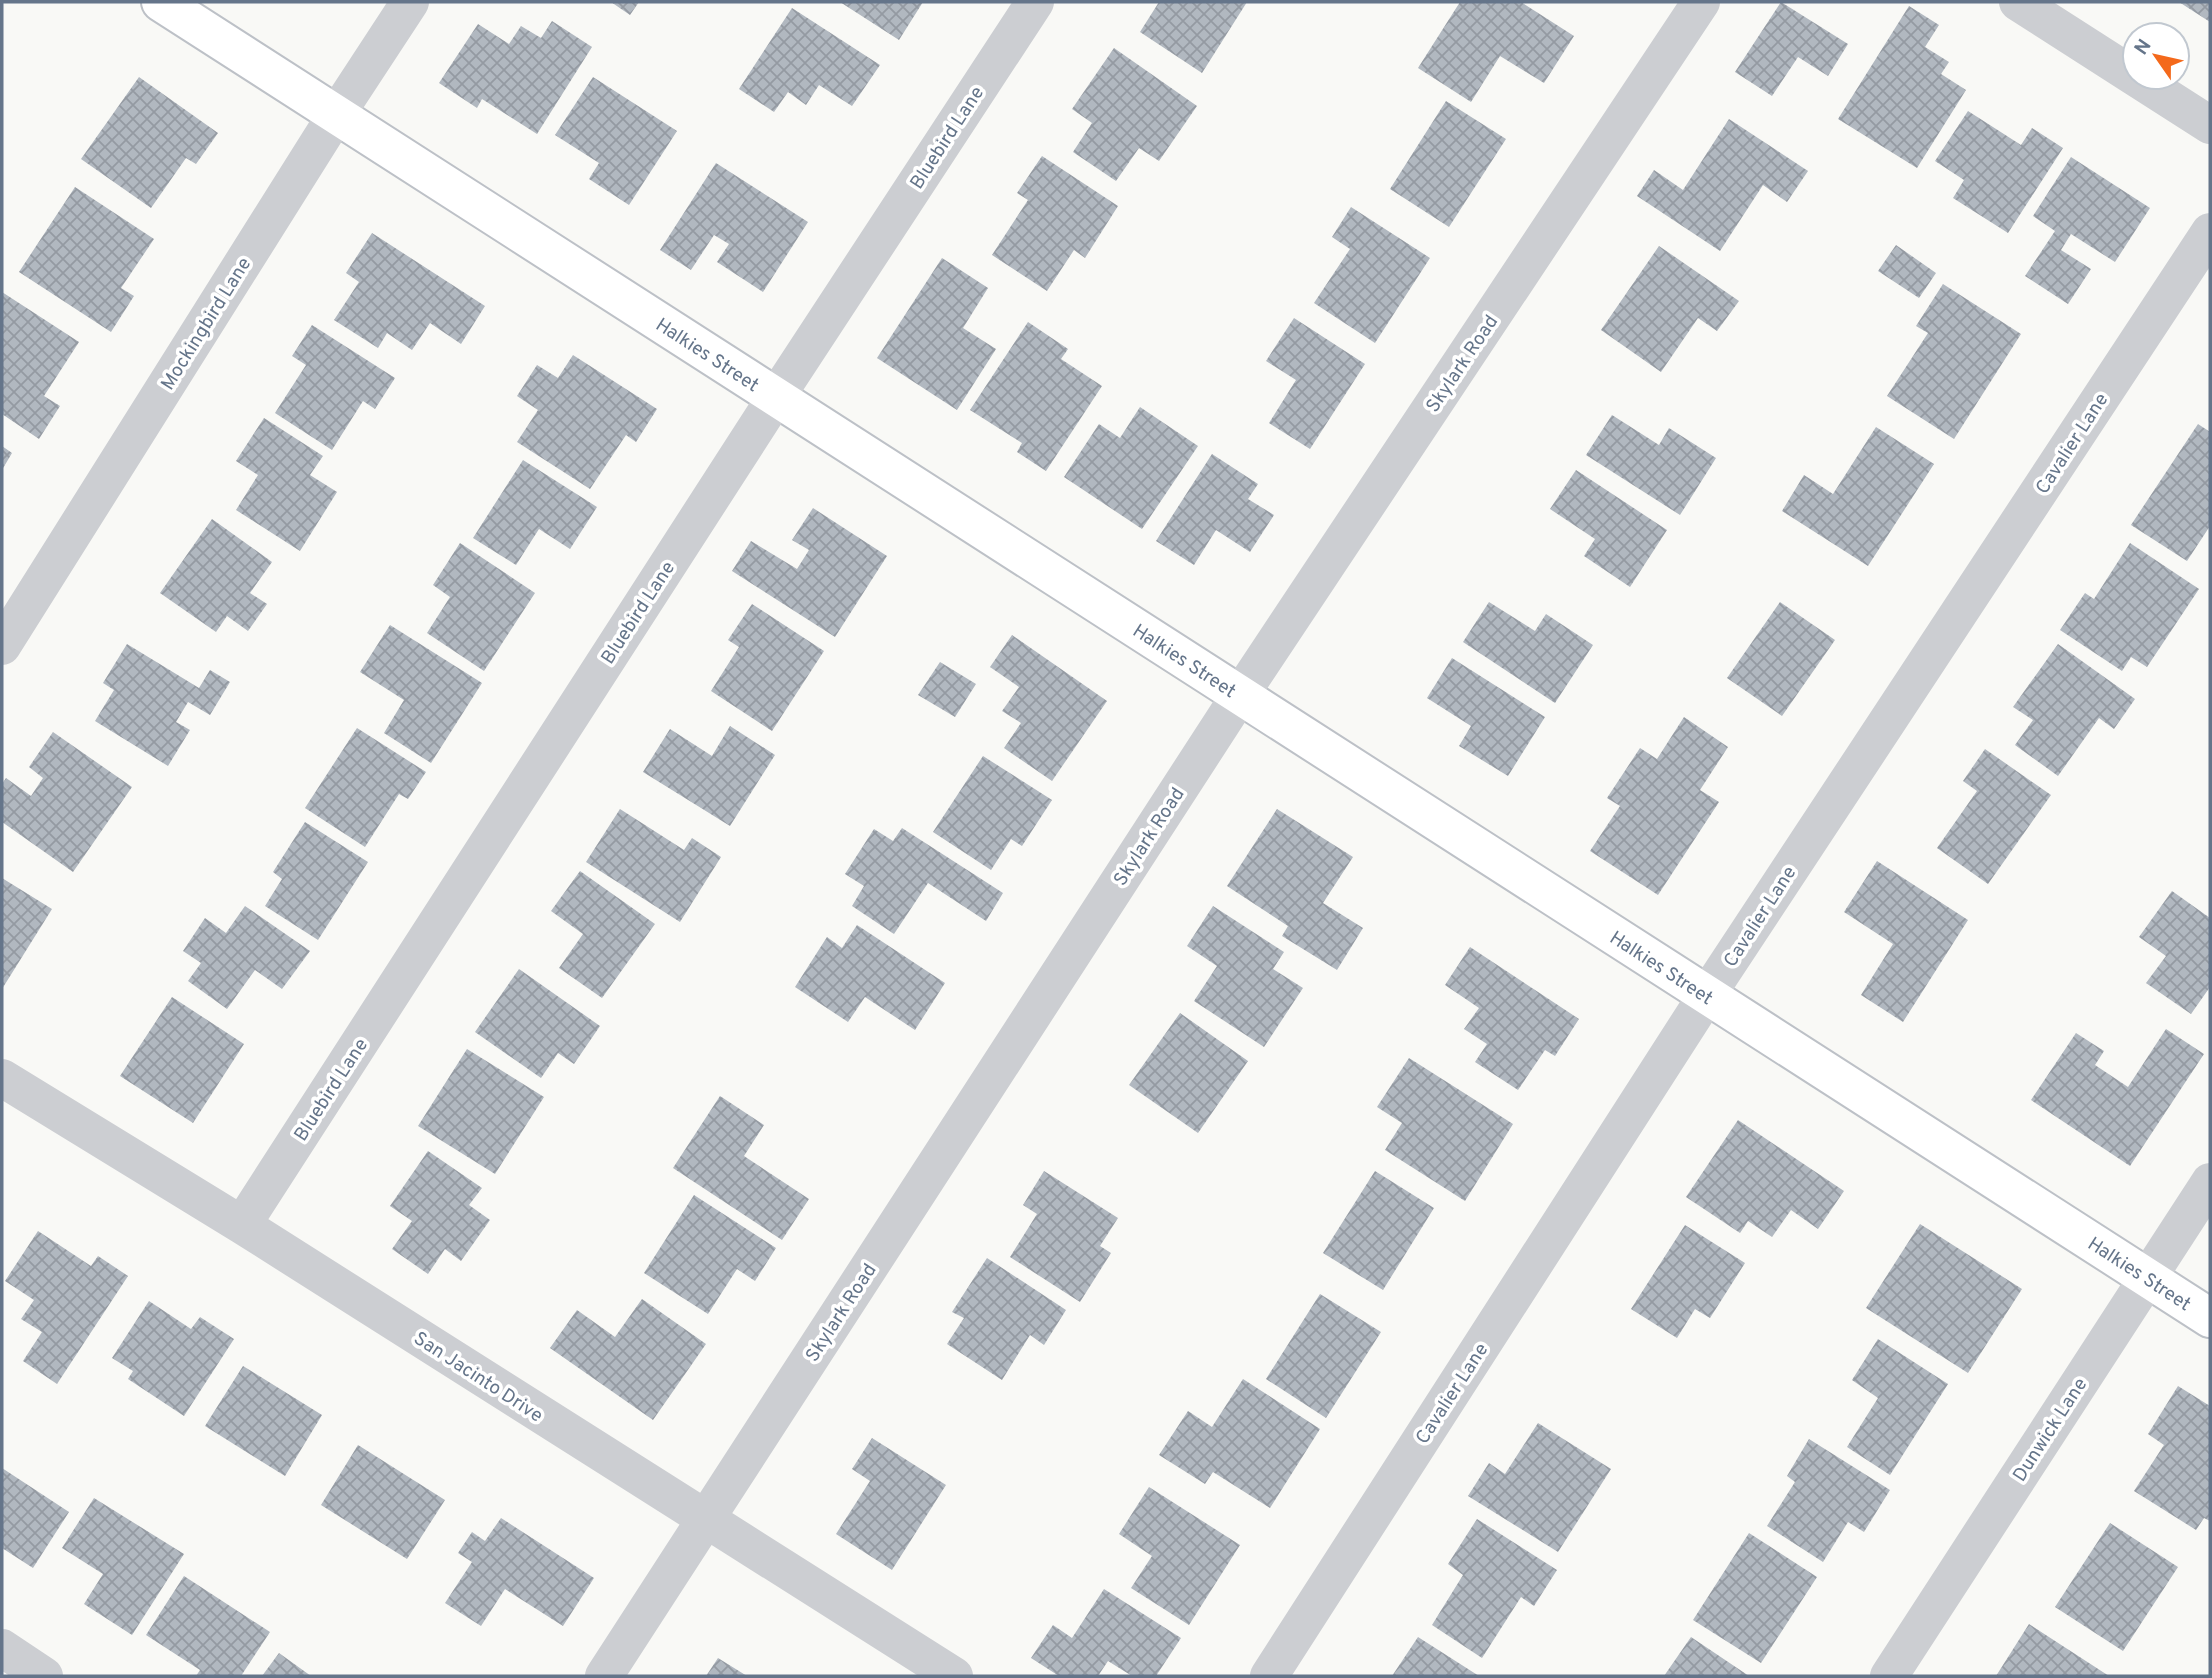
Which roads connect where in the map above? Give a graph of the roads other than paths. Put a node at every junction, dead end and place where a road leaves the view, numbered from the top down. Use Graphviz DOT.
graph roads {
  1 [pos="161,2"];
  2 [pos="410,2"];
  3 [pos="1035,2"];
  4 [pos="1702,2"];
  5 [pos="2018,2"];
  6 [pos="2121,68"];
  7 [pos="2157,91"];
  8 [pos="336,115"];
  9 [pos="2210,125"];
  10 [pos="2210,232"];
  11 [pos="776,397"];
  12 [pos="2,646"];
  13 [pos="1240,695"];
  14 [pos="1707,995"];
  15 [pos="2,1078"];
  16 [pos="2210,1182"];
  17 [pos="242,1225"];
  18 [pos="2148,1278"];
  19 [pos="2210,1318"];
  20 [pos="705,1520"];
  21 [pos="2,1648"];
  22 [pos="44,1676"];
  23 [pos="604,1676"];
  24 [pos="954,1676"];
  25 [pos="1269,1676"];
  26 [pos="1889,1676"];
  1 -- 8 [label="street, Halkies Street"];
  2 -- 8 [label="street, Mockingbird Lane"];
  3 -- 11 [label="street, Bluebird Lane"];
  4 -- 13 [label="street, Skylark Road"];
  5 -- 6 [label="street"];
  7 -- 9 [label="street"];
  8 -- 11 [label="street, Halkies Street"];
  8 -- 12 [label="street, Mockingbird Lane"];
  10 -- 14 [label="street, Cavalier Lane"];
  11 -- 13 [label="street, Halkies Street"];
  11 -- 17 [label="street, Bluebird Lane"];
  13 -- 14 [label="street, Halkies Street"];
  13 -- 20 [label="street, Skylark Road"];
  14 -- 18 [label="street, Halkies Street"];
  14 -- 25 [label="street, Cavalier Lane"];
  15 -- 17 [label="street, San Jacinto Drive"];
  16 -- 18 [label="street, Dunwick Lane"];
  17 -- 20 [label="street, San Jacinto Drive"];
  18 -- 19 [label="street, Halkies Street"];
  18 -- 26 [label="street, Dunwick Lane"];
  20 -- 23 [label="street, Skylark Road"];
  20 -- 24 [label="street, San Jacinto Drive"];
  21 -- 22 [label="street"];
}
